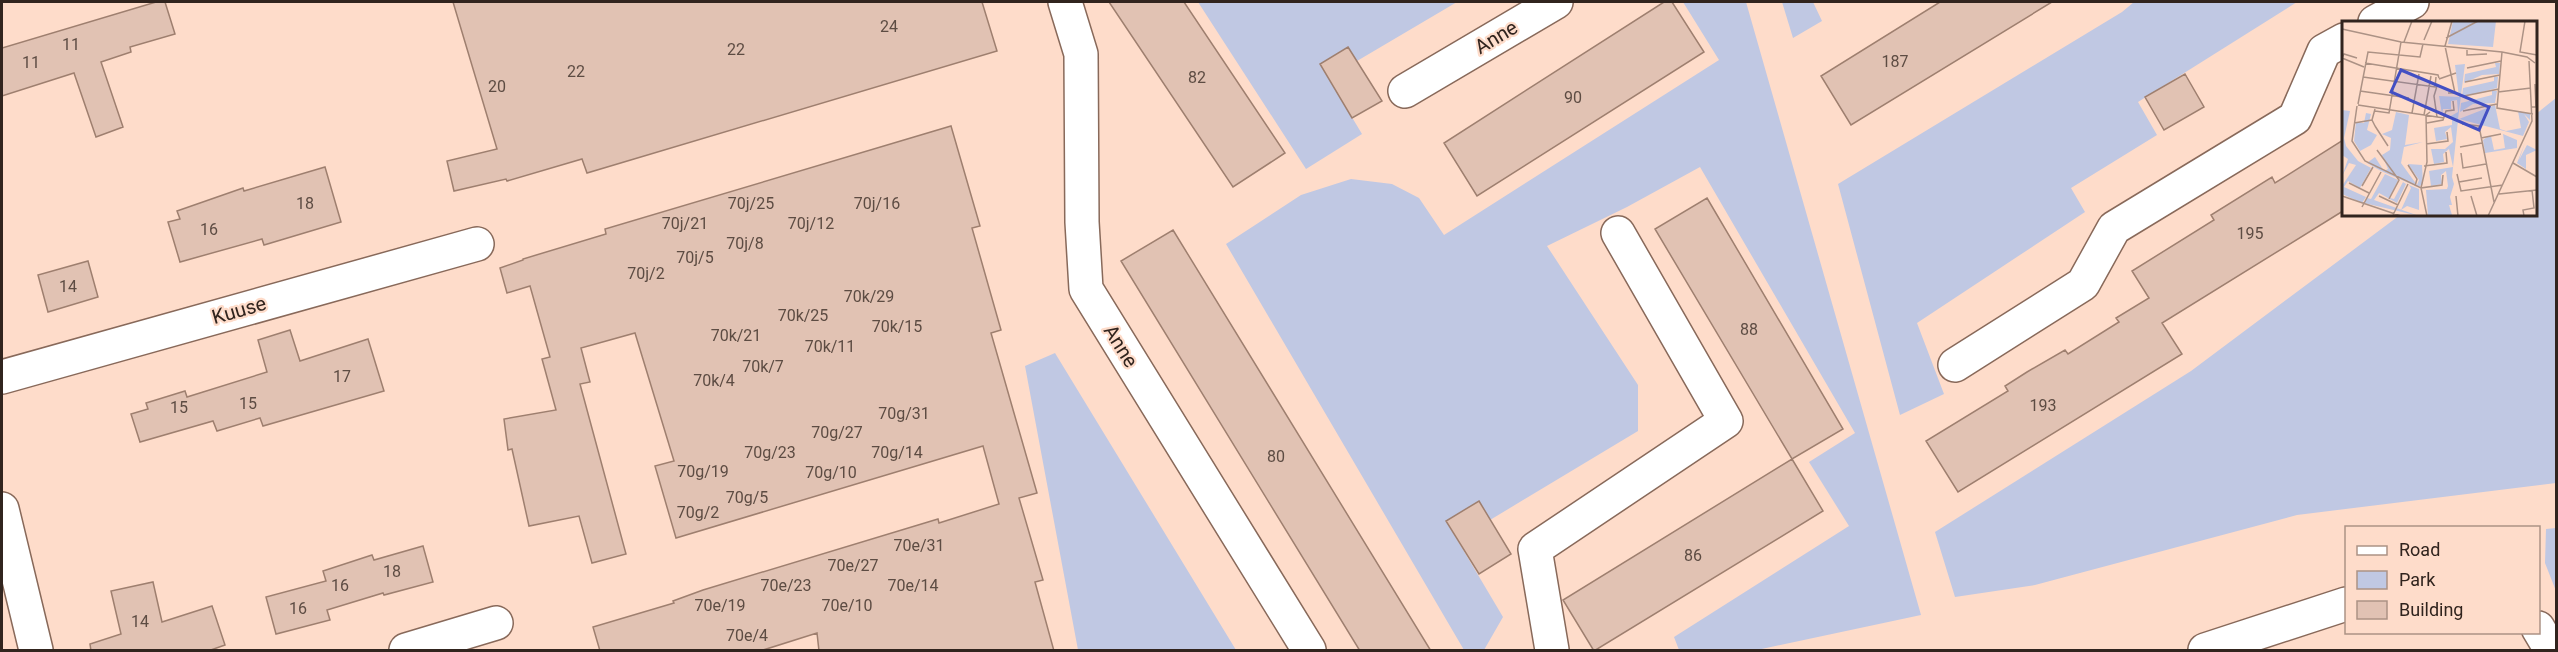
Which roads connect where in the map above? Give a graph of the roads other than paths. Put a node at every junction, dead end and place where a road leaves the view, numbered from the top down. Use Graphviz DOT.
graph roads {
  1 [pos="1065,2"];
  2 [pos="1556,2"];
  3 [pos="2412,2"];
  4 [pos="2377,21"];
  5 [pos="2342,41"];
  6 [pos="1405,91"];
  7 [pos="1618,233"];
  8 [pos="477,244"];
  9 [pos="1955,364"];
  10 [pos="2,376"];
  11 [pos="2,509"];
  12 [pos="2345,604"];
  13 [pos="496,623"];
  14 [pos="2540,631"];
  15 [pos="36,651"];
  16 [pos="406,651"];
  17 [pos="1309,651"];
  18 [pos="1552,651"];
  19 [pos="2205,651"];
  20 [pos="2551,651"];
  1 -- 17 [label="street, Anne"];
  2 -- 6 [label="street, Anne"];
  3 -- 4 [label="street"];
  5 -- 9 [label="street"];
  7 -- 18 [label="street"];
  8 -- 10 [label="street, Kuuse"];
  11 -- 15 [label="street"];
  12 -- 19 [label="street"];
  13 -- 16 [label="street"];
  14 -- 20 [label="street"];
}
